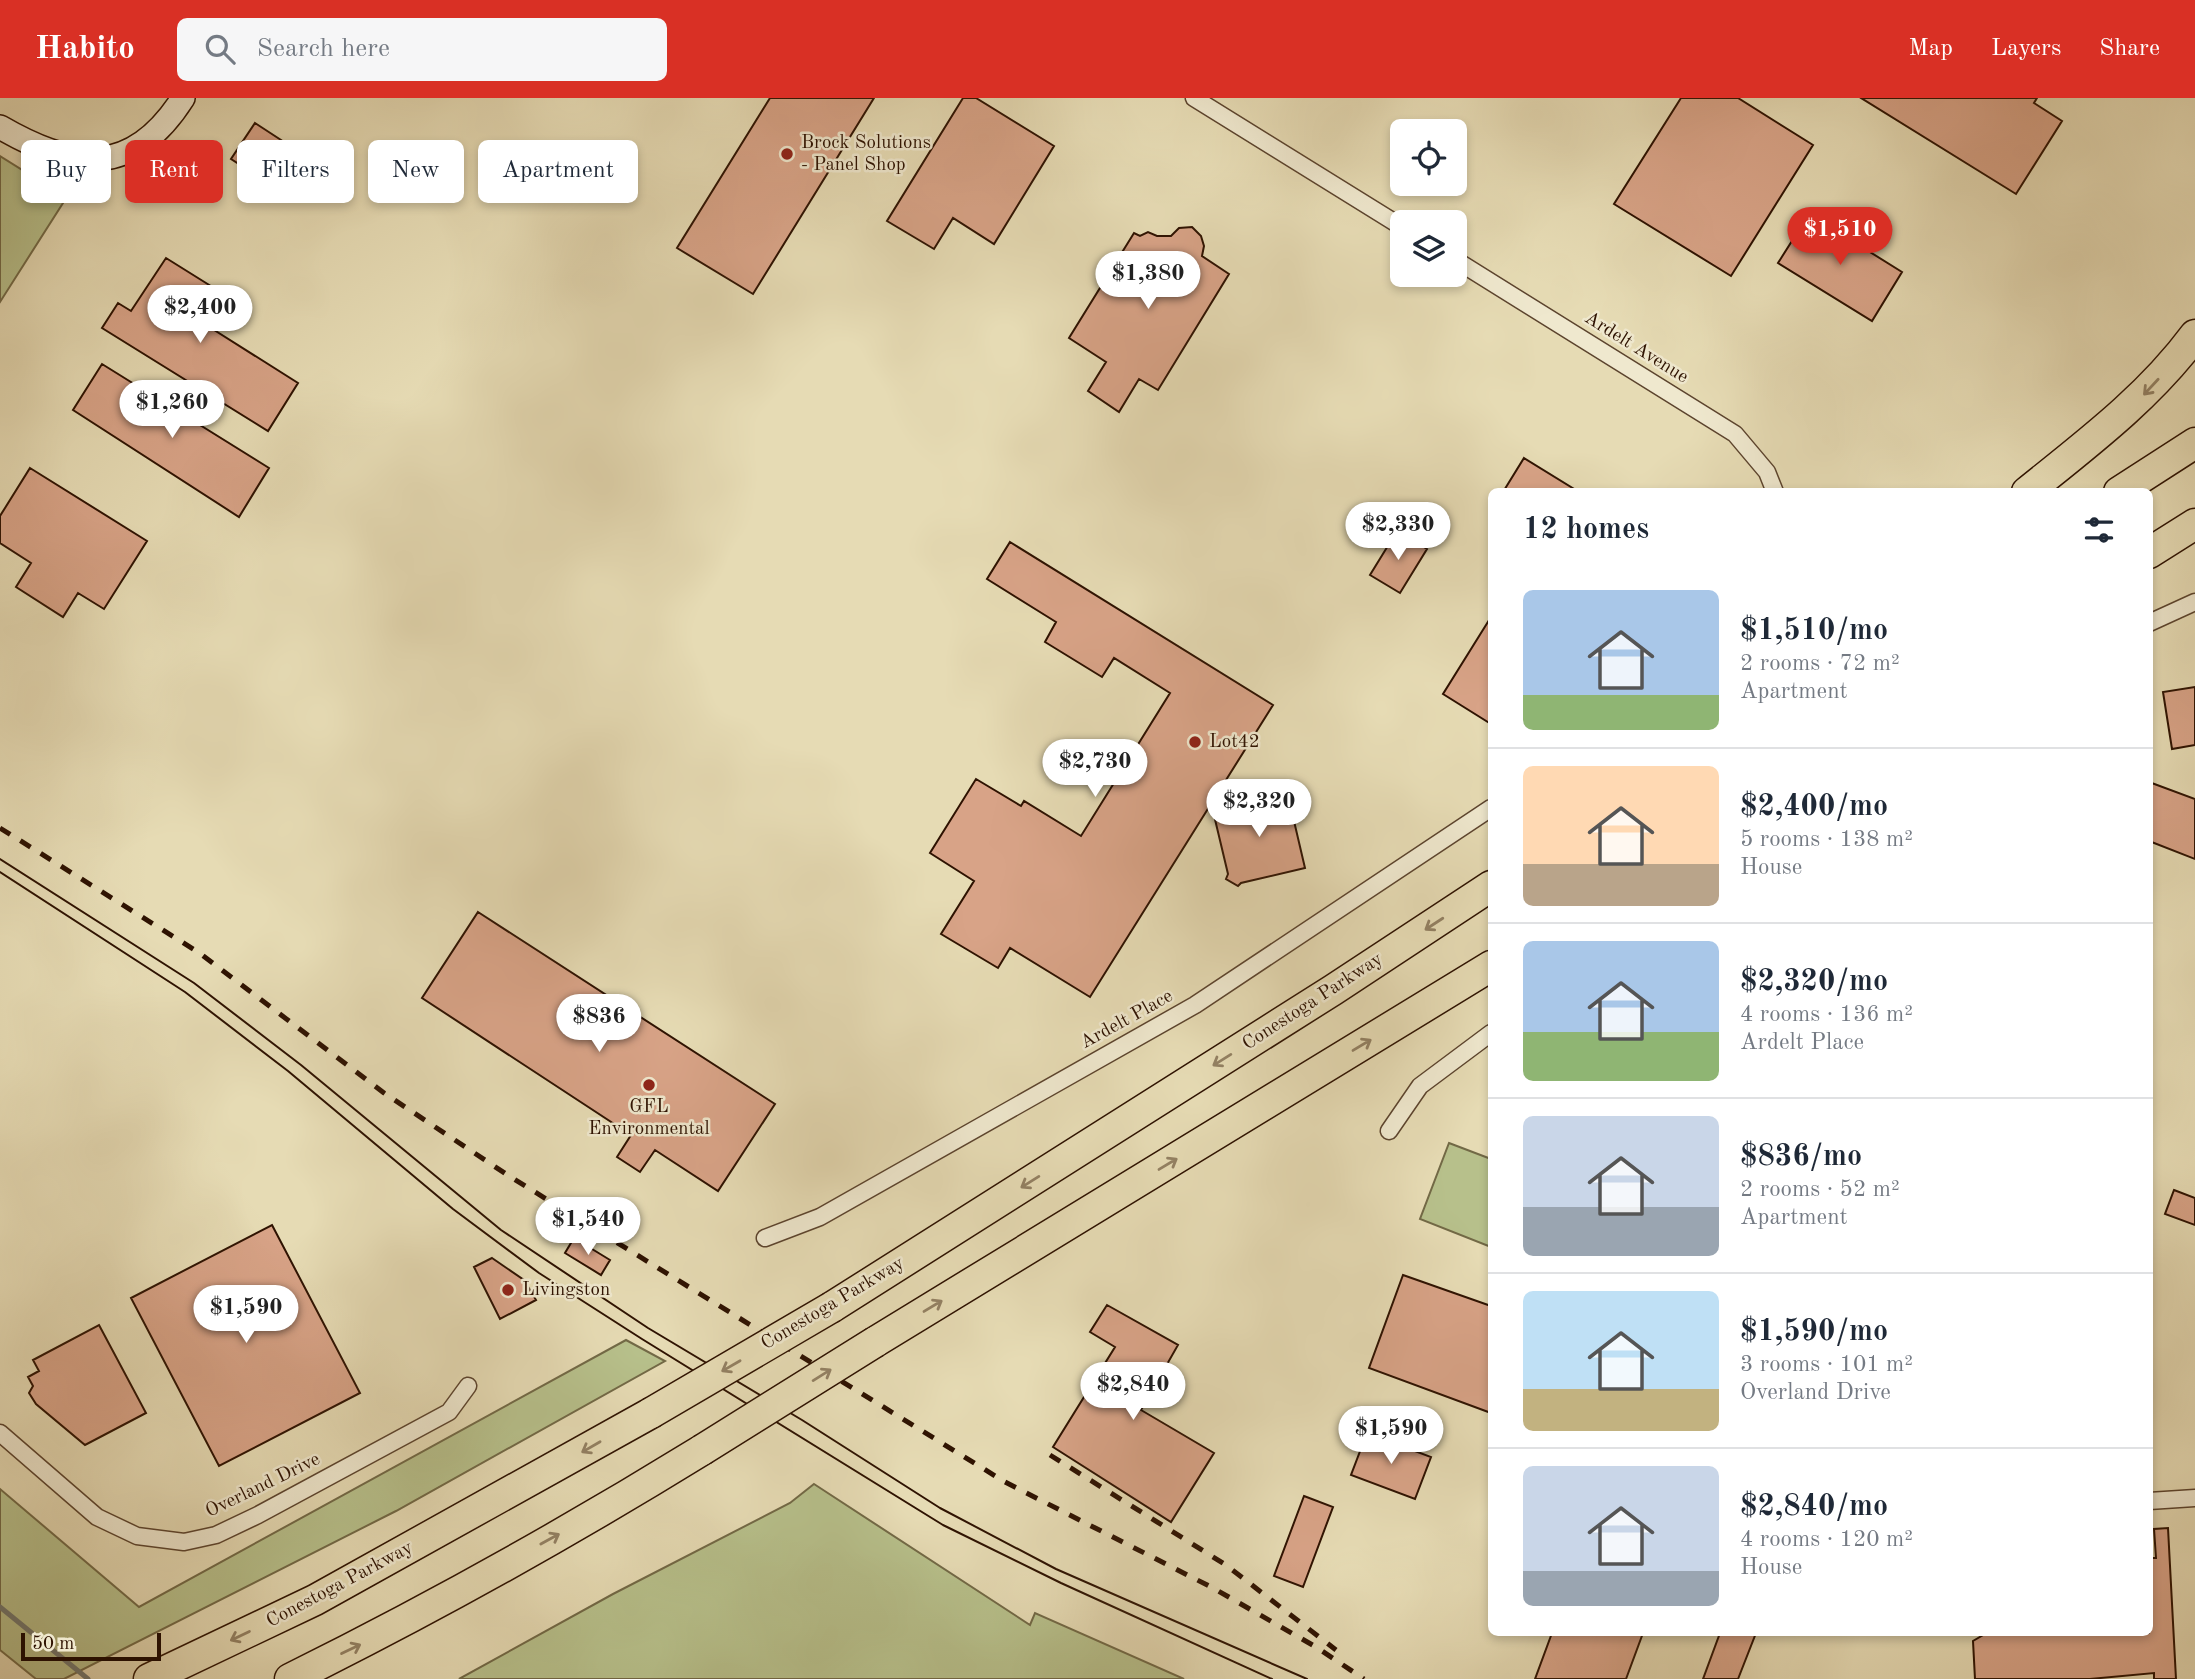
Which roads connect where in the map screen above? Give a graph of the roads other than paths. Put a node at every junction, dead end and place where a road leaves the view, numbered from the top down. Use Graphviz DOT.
graph roads {
  1 [pos="183,98"];
  2 [pos="1194,98"];
  3 [pos="0,127"];
  4 [pos="1390,220"];
  5 [pos="1467,268"];
  6 [pos="2195,335"];
  7 [pos="2195,443"];
  8 [pos="1773,488"];
  9 [pos="2032,488"];
  10 [pos="2125,488"];
  11 [pos="2195,524"];
  12 [pos="2153,550"];
  13 [pos="2195,602"];
  14 [pos="2153,621"];
  15 [pos="1488,809"];
  16 [pos="1488,888"];
  17 [pos="1488,968"];
  18 [pos="1488,1035"];
  19 [pos="1389,1131"];
  20 [pos="765,1238"];
  21 [pos="468,1386"];
  22 [pos="0,1433"];
  23 [pos="2195,1498"];
  24 [pos="2153,1501"];
  25 [pos="149,1679"];
  26 [pos="290,1679"];
  1 -- 3 [label="street"];
  2 -- 4 [label="street"];
  5 -- 8 [label="street, Ardelt Avenue"];
  6 -- 9 [label="highway, one-way"];
  7 -- 10 [label="highway"];
  11 -- 12 [label="highway"];
  13 -- 14 [label="street"];
  15 -- 20 [label="street, Ardelt Place"];
  16 -- 25 [label="highway, Conestoga Parkway, one-way, bridge"];
  26 -- 17 [label="highway, one-way, bridge"];
  18 -- 19 [label="street"];
  21 -- 22 [label="street, Overland Drive"];
  23 -- 24 [label="street"];
}
